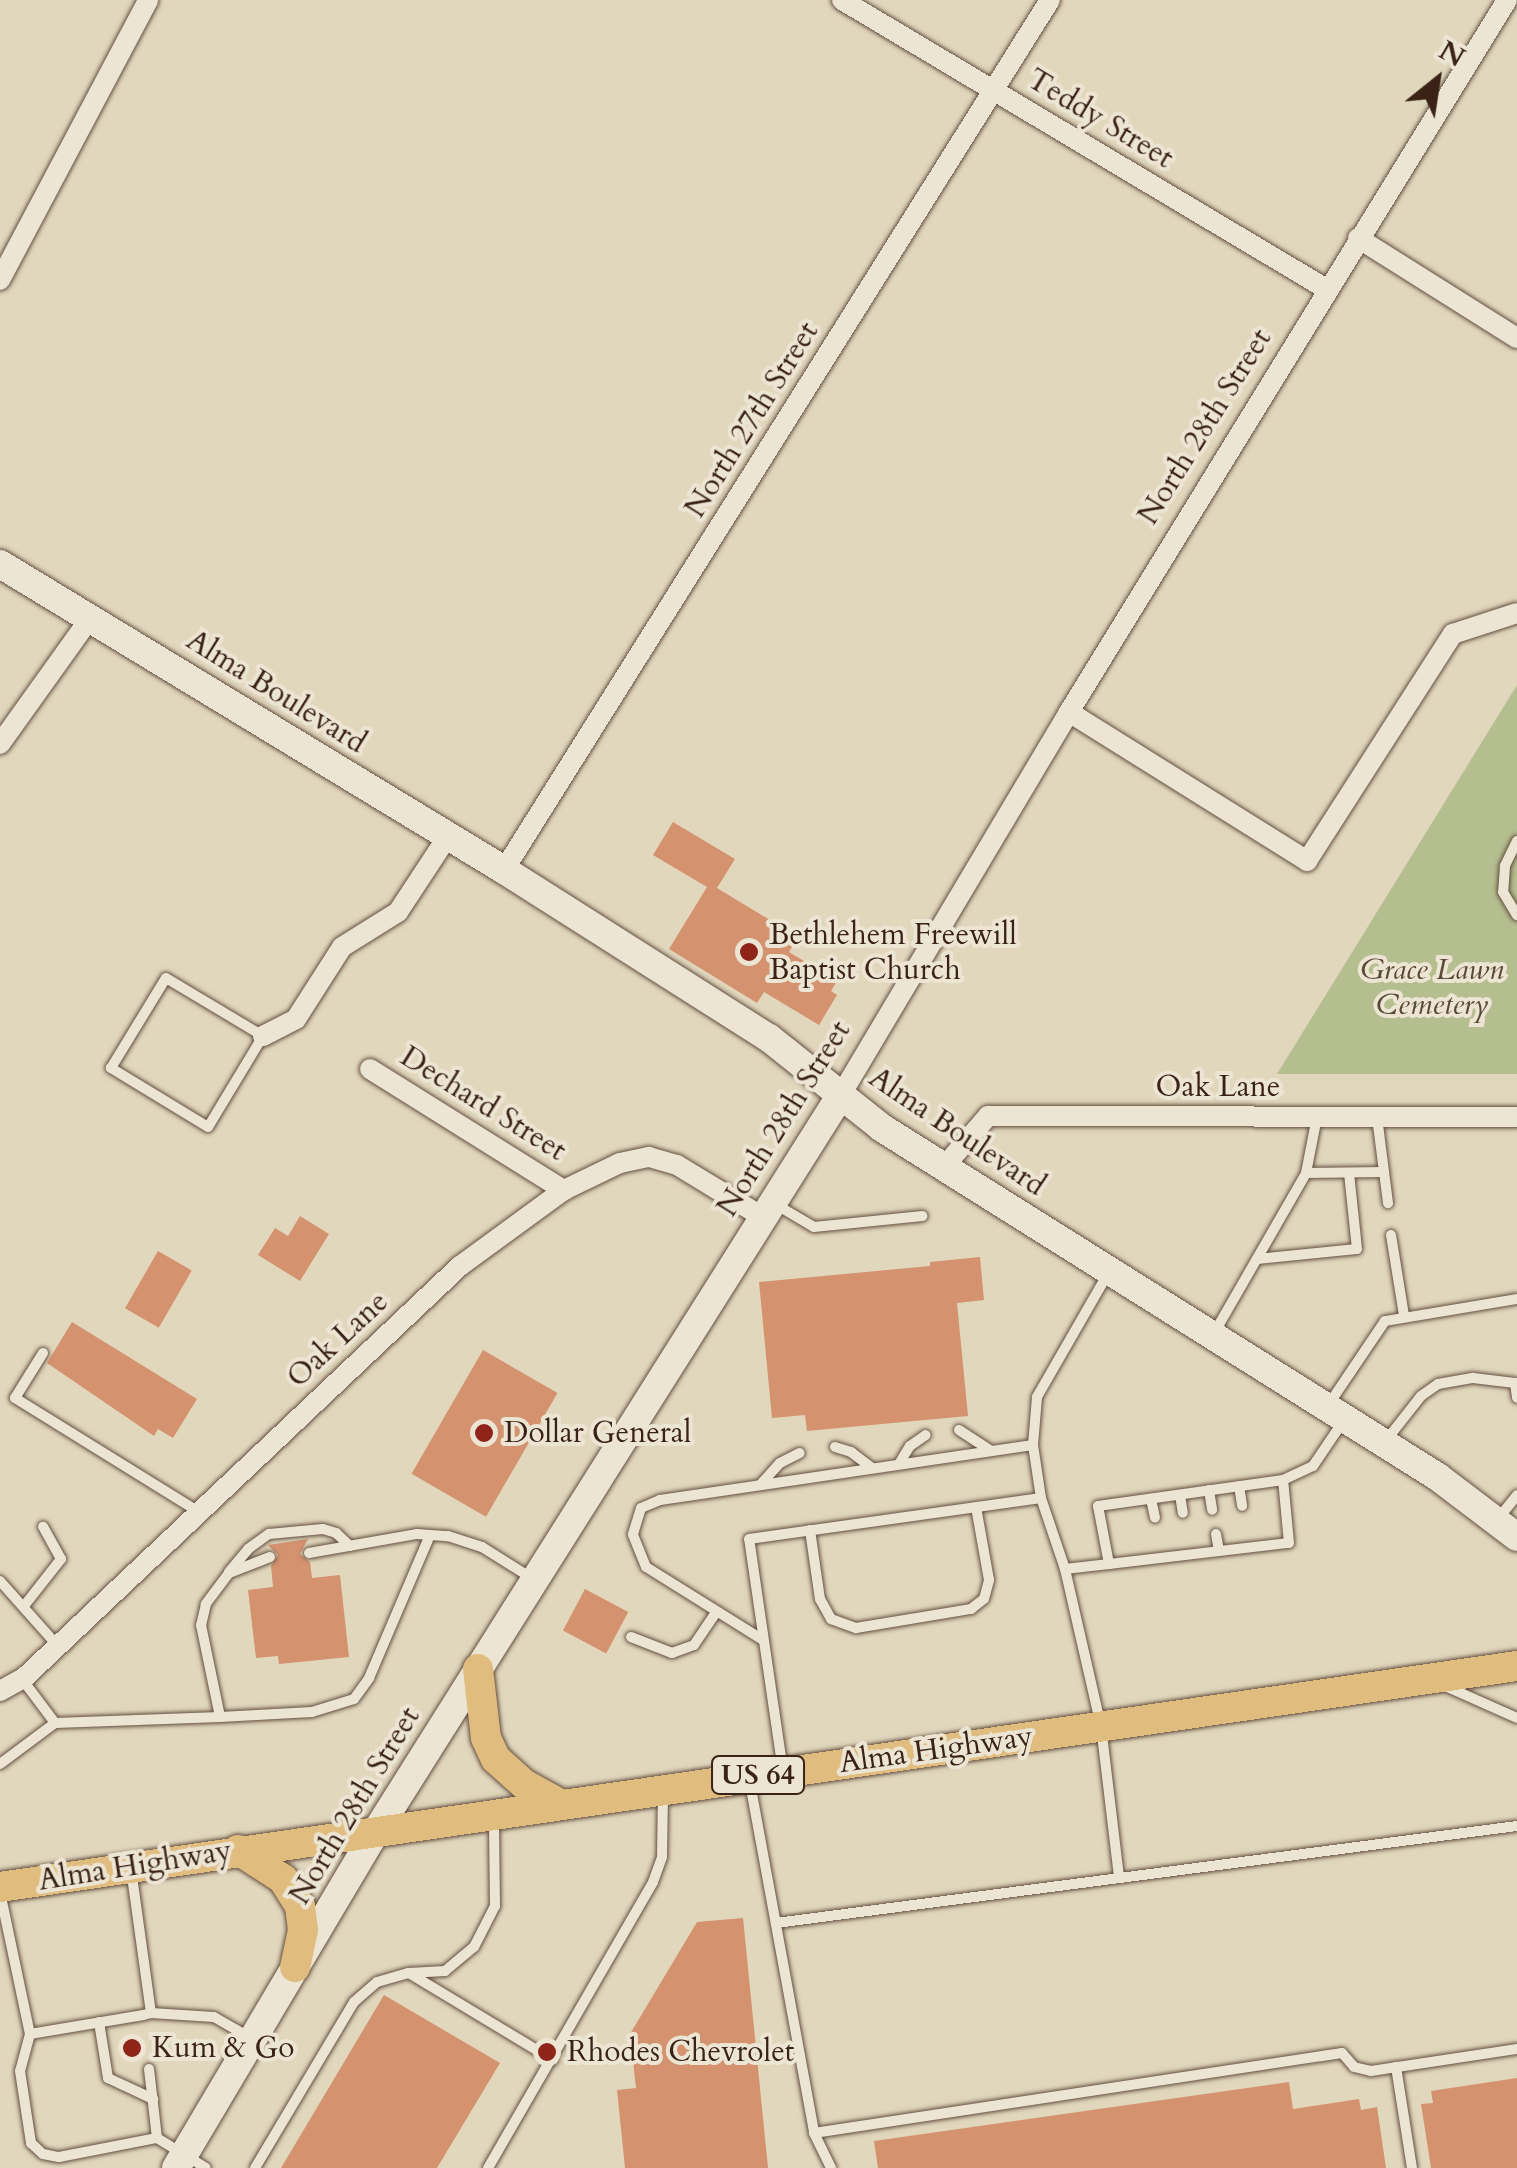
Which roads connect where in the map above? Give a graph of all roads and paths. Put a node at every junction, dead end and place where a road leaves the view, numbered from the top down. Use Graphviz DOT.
graph roads {
  1 [pos="842,0"];
  2 [pos="1050,0"];
  3 [pos="1506,0"];
  4 [pos="140,3"];
  5 [pos="994,91"];
  6 [pos="1358,238"];
  7 [pos="0,280"];
  8 [pos="1328,290"];
  9 [pos="1517,338"];
  10 [pos="0,564"];
  11 [pos="1517,614"];
  12 [pos="91,617"];
  13 [pos="1069,712"];
  14 [pos="0,744"];
  15 [pos="448,836"];
  16 [pos="1517,841"];
  17 [pos="504,870"];
  18 [pos="1517,916"];
  19 [pos="262,1036"];
  20 [pos="370,1069"];
  21 [pos="842,1093"];
  22 [pos="1317,1117"];
  23 [pos="1377,1117"];
  24 [pos="1517,1117"];
  25 [pos="943,1168"];
  26 [pos="1384,1172"];
  27 [pos="1306,1173"];
  28 [pos="1349,1173"];
  29 [pos="564,1190"];
  30 [pos="1388,1203"];
  31 [pos="766,1209"];
  32 [pos="922,1216"];
  33 [pos="1392,1236"];
  34 [pos="1256,1259"];
  35 [pos="1109,1271"];
  36 [pos="1517,1299"];
  37 [pos="1404,1316"];
  38 [pos="1212,1336"];
  39 [pos="43,1354"];
  40 [pos="1517,1398"];
  41 [pos="1335,1413"];
  42 [pos="960,1430"];
  43 [pos="926,1435"];
  44 [pos="1033,1444"];
  45 [pos="1384,1444"];
  46 [pos="835,1448"];
  47 [pos="991,1450"];
  48 [pos="800,1453"];
  49 [pos="900,1464"];
  50 [pos="872,1468"];
  51 [pos="1284,1480"];
  52 [pos="760,1485"];
  53 [pos="1239,1486"];
  54 [pos="1209,1490"];
  55 [pos="1517,1494"];
  56 [pos="1180,1495"];
  57 [pos="1041,1498"];
  58 [pos="1151,1499"];
  59 [pos="1242,1506"];
  60 [pos="976,1507"];
  61 [pos="1212,1510"];
  62 [pos="200,1512"];
  63 [pos="1183,1514"];
  64 [pos="1154,1518"];
  65 [pos="44,1527"];
  66 [pos="1507,1529"];
  67 [pos="810,1530"];
  68 [pos="1246,1531"];
  69 [pos="1216,1534"];
  70 [pos="430,1535"];
  71 [pos="1188,1539"];
  72 [pos="1160,1544"];
  73 [pos="350,1546"];
  74 [pos="1248,1547"];
  75 [pos="1219,1551"];
  76 [pos="310,1553"];
  77 [pos="1191,1554"];
  78 [pos="270,1557"];
  79 [pos="1162,1558"];
  80 [pos="1109,1564"];
  81 [pos="1065,1569"];
  82 [pos="229,1573"];
  83 [pos="534,1579"];
  84 [pos="0,1582"];
  85 [pos="24,1606"];
  86 [pos="716,1612"];
  87 [pos="631,1638"];
  88 [pos="763,1640"];
  89 [pos="58,1646"];
  90 [pos="1517,1666"];
  91 [pos="478,1669"];
  92 [pos="22,1678"];
  93 [pos="1428,1678"];
  94 [pos="0,1691"];
  95 [pos="220,1717"];
  96 [pos="1517,1718"];
  97 [pos="55,1724"];
  98 [pos="1101,1726"];
  99 [pos="0,1764"];
  100 [pos="783,1772"];
  101 [pos="749,1777"];
  102 [pos="663,1789"];
  103 [pos="560,1804"];
  104 [pos="494,1814"];
  105 [pos="1517,1826"];
  106 [pos="377,1830"];
  107 [pos="238,1850"];
  108 [pos="131,1866"];
  109 [pos="1119,1878"];
  110 [pos="0,1889"];
  111 [pos="776,1923"];
  112 [pos="295,1968"];
  113 [pos="409,1973"];
  114 [pos="147,2014"];
  115 [pos="99,2022"];
  116 [pos="144,2028"];
  117 [pos="30,2034"];
  118 [pos="252,2039"];
  119 [pos="1517,2049"];
  120 [pos="553,2060"];
  121 [pos="1396,2067"];
  122 [pos="149,2068"];
  123 [pos="152,2100"];
  124 [pos="814,2132"];
  125 [pos="157,2138"];
  126 [pos="189,2163"];
  127 [pos="255,2168"];
  128 [pos="488,2168"];
  129 [pos="831,2168"];
  130 [pos="1412,2168"];
  1 -- 5 [label="street, Teddy Street"];
  2 -- 5 [label="street, North 27th Street"];
  3 -- 6 [label="street, North 28th Street"];
  4 -- 7 [label="street"];
  5 -- 8 [label="street, Teddy Street"];
  5 -- 17 [label="street, North 27th Street"];
  6 -- 8 [label="street, North 28th Street"];
  6 -- 9 [label="street"];
  8 -- 13 [label="street, North 28th Street"];
  10 -- 12 [label="street, Alma Boulevard"];
  11 -- 13 [label="street"];
  12 -- 14 [label="street"];
  12 -- 15 [label="street, Alma Boulevard"];
  13 -- 21 [label="street, North 28th Street"];
  15 -- 17 [label="street, Alma Boulevard"];
  15 -- 19 [label="street"];
  16 -- 18 [label="lane"];
  17 -- 21 [label="street, Alma Boulevard"];
  19 -- 19 [label="lane"];
  20 -- 29 [label="street, Dechard Street"];
  21 -- 25 [label="street, Alma Boulevard"];
  21 -- 31 [label="street, North 28th Street"];
  22 -- 23 [label="street, Oak Lane"];
  22 -- 25 [label="street, Oak Lane"];
  22 -- 27 [label="lane"];
  23 -- 24 [label="street, Oak Lane"];
  23 -- 26 [label="lane"];
  25 -- 35 [label="street, Alma Boulevard"];
  26 -- 28 [label="lane"];
  26 -- 30 [label="lane"];
  27 -- 28 [label="lane"];
  27 -- 34 [label="lane"];
  28 -- 34 [label="lane"];
  29 -- 31 [label="street, Oak Lane"];
  29 -- 62 [label="street, Oak Lane"];
  31 -- 32 [label="lane"];
  31 -- 83 [label="street, North 28th Street"];
  33 -- 37 [label="lane"];
  34 -- 38 [label="lane"];
  35 -- 38 [label="street, Alma Boulevard"];
  35 -- 44 [label="lane"];
  36 -- 37 [label="lane"];
  37 -- 41 [label="lane"];
  38 -- 41 [label="street, Alma Boulevard"];
  39 -- 62 [label="lane"];
  40 -- 45 [label="lane"];
  41 -- 45 [label="street, Alma Boulevard"];
  41 -- 51 [label="lane"];
  42 -- 47 [label="lane"];
  43 -- 49 [label="lane"];
  44 -- 47 [label="lane"];
  44 -- 57 [label="lane"];
  45 -- 66 [label="street, Alma Boulevard"];
  46 -- 50 [label="lane"];
  47 -- 49 [label="lane"];
  48 -- 52 [label="lane"];
  49 -- 50 [label="lane"];
  50 -- 52 [label="lane"];
  51 -- 53 [label="lane"];
  51 -- 74 [label="lane"];
  52 -- 86 [label="lane"];
  53 -- 54 [label="lane"];
  53 -- 59 [label="lane"];
  54 -- 56 [label="lane"];
  54 -- 61 [label="lane"];
  55 -- 66 [label="lane"];
  56 -- 58 [label="lane"];
  56 -- 63 [label="lane"];
  57 -- 60 [label="lane"];
  57 -- 81 [label="lane"];
  58 -- 64 [label="lane"];
  58 -- 80 [label="lane"];
  60 -- 67 [label="lane"];
  60 -- 67 [label="lane"];
  62 -- 89 [label="street, Oak Lane"];
  65 -- 85 [label="lane"];
  67 -- 88 [label="lane"];
  68 -- 74 [label="lane"];
  69 -- 75 [label="lane"];
  70 -- 73 [label="lane"];
  70 -- 83 [label="lane"];
  70 -- 95 [label="lane"];
  71 -- 77 [label="lane"];
  72 -- 79 [label="lane"];
  73 -- 76 [label="lane"];
  73 -- 82 [label="lane"];
  74 -- 75 [label="lane"];
  75 -- 77 [label="lane"];
  77 -- 79 [label="lane"];
  78 -- 82 [label="lane"];
  79 -- 80 [label="lane"];
  80 -- 81 [label="lane"];
  81 -- 98 [label="lane"];
  82 -- 95 [label="lane"];
  83 -- 91 [label="street, North 28th Street"];
  84 -- 85 [label="lane"];
  85 -- 89 [label="lane"];
  86 -- 87 [label="lane"];
  86 -- 88 [label="lane"];
  88 -- 100 [label="lane"];
  89 -- 92 [label="street, Oak Lane"];
  90 -- 93 [label="main road, Alma Highway / US 64"];
  91 -- 103 [label="main road"];
  91 -- 106 [label="street, North 28th Street"];
  92 -- 94 [label="street, Oak Lane"];
  92 -- 97 [label="lane"];
  93 -- 96 [label="lane"];
  93 -- 98 [label="main road, Alma Highway / US 64"];
  95 -- 97 [label="lane"];
  97 -- 99 [label="lane"];
  98 -- 100 [label="main road, Alma Highway / US 64"];
  98 -- 109 [label="lane"];
  100 -- 101 [label="main road, Alma Highway / US 64"];
  101 -- 102 [label="main road, Alma Highway / US 64"];
  101 -- 111 [label="lane"];
  102 -- 103 [label="main road, Alma Highway / US 64"];
  102 -- 120 [label="lane"];
  103 -- 104 [label="main road, Alma Highway / US 64"];
  104 -- 106 [label="main road, Alma Highway / US 64"];
  104 -- 113 [label="lane"];
  105 -- 109 [label="lane"];
  106 -- 107 [label="main road, Alma Highway / US 64"];
  106 -- 112 [label="street, North 28th Street"];
  107 -- 108 [label="main road, Alma Highway / US 64"];
  107 -- 112 [label="main road"];
  108 -- 110 [label="main road, Alma Highway / US 64"];
  108 -- 114 [label="lane"];
  109 -- 111 [label="lane"];
  110 -- 117 [label="lane"];
  111 -- 124 [label="lane"];
  112 -- 118 [label="street, North 28th Street"];
  113 -- 120 [label="lane"];
  113 -- 127 [label="lane"];
  114 -- 115 [label="lane"];
  114 -- 116 [label="lane"];
  114 -- 118 [label="lane"];
  115 -- 117 [label="lane"];
  115 -- 123 [label="lane"];
  117 -- 125 [label="lane"];
  118 -- 126 [label="street, North 28th Street"];
  119 -- 121 [label="lane"];
  120 -- 128 [label="lane"];
  121 -- 124 [label="lane"];
  121 -- 130 [label="lane"];
  122 -- 123 [label="lane"];
  123 -- 125 [label="lane"];
  124 -- 129 [label="lane"];
  125 -- 126 [label="lane"];
}
